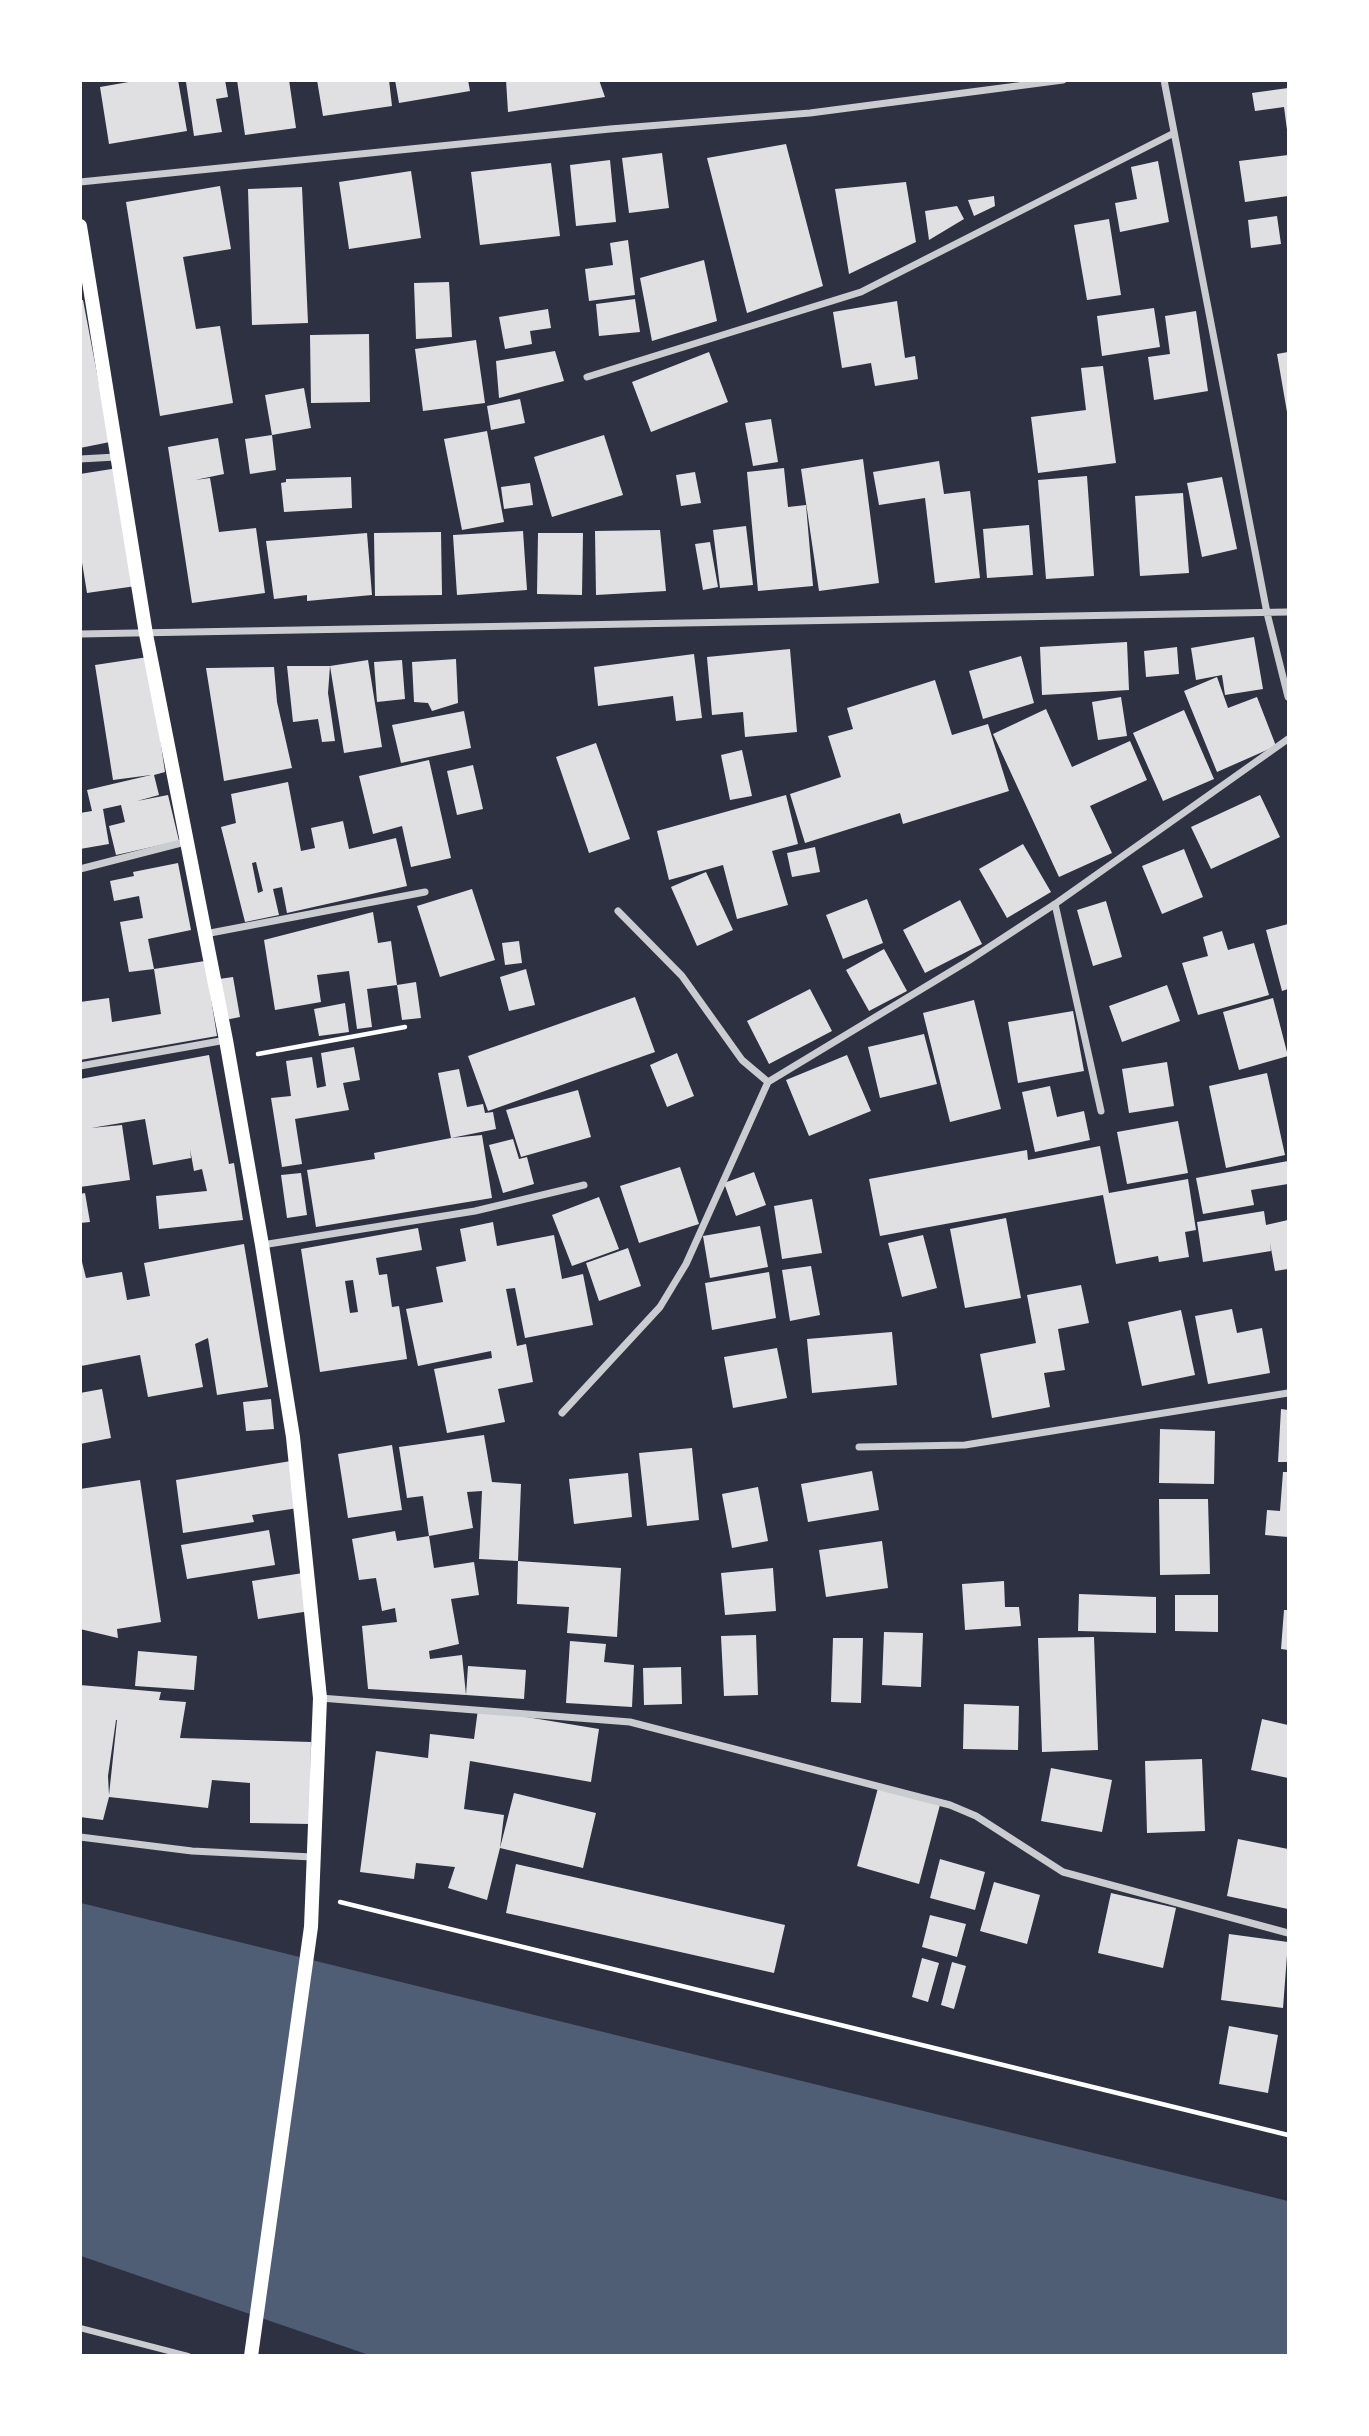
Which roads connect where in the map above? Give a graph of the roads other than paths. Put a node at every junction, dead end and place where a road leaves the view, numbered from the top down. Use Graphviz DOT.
graph roads {
  1 [pos="1063,80"];
  2 [pos="1164,80"];
  3 [pos="1174,133"];
  4 [pos="80,182"];
  5 [pos="80,226"];
  6 [pos="587,377"];
  7 [pos="116,457"];
  8 [pos="80,459"];
  9 [pos="1289,612"];
  10 [pos="1267,613"];
  11 [pos="80,634"];
  12 [pos="146,634"];
  13 [pos="1289,697"];
  14 [pos="1289,739"];
  15 [pos="185,842"];
  16 [pos="80,869"];
  17 [pos="425,892"];
  18 [pos="1055,904"];
  19 [pos="618,911"];
  20 [pos="205,934"];
  21 [pos="226,1040"];
  22 [pos="80,1066"];
  23 [pos="768,1082"];
  24 [pos="1101,1111"];
  25 [pos="584,1185"];
  26 [pos="262,1245"];
  27 [pos="1289,1393"];
  28 [pos="562,1413"];
  29 [pos="859,1447"];
  30 [pos="320,1698"];
  31 [pos="80,1837"];
  32 [pos="312,1857"];
  33 [pos="1289,1933"];
  34 [pos="80,2328"];
  35 [pos="188,2356"];
  36 [pos="251,2356"];
  1 -- 4 [label="street"];
  2 -- 3 [label="street"];
  3 -- 6 [label="street"];
  3 -- 10 [label="street"];
  5 -- 7 [label="main road"];
  7 -- 8 [label="street"];
  7 -- 12 [label="main road"];
  9 -- 10 [label="street"];
  10 -- 12 [label="street"];
  10 -- 13 [label="street"];
  11 -- 12 [label="street"];
  12 -- 15 [label="main road"];
  14 -- 18 [label="street"];
  15 -- 16 [label="street"];
  15 -- 20 [label="main road"];
  17 -- 20 [label="street"];
  18 -- 23 [label="street"];
  18 -- 24 [label="street"];
  19 -- 23 [label="street"];
  20 -- 21 [label="main road"];
  21 -- 22 [label="street"];
  21 -- 26 [label="main road"];
  23 -- 28 [label="street"];
  25 -- 26 [label="street"];
  26 -- 30 [label="main road"];
  27 -- 29 [label="street"];
  30 -- 32 [label="main road"];
  30 -- 33 [label="street"];
  31 -- 32 [label="street"];
  32 -- 36 [label="main road"];
  34 -- 35 [label="street"];
}
